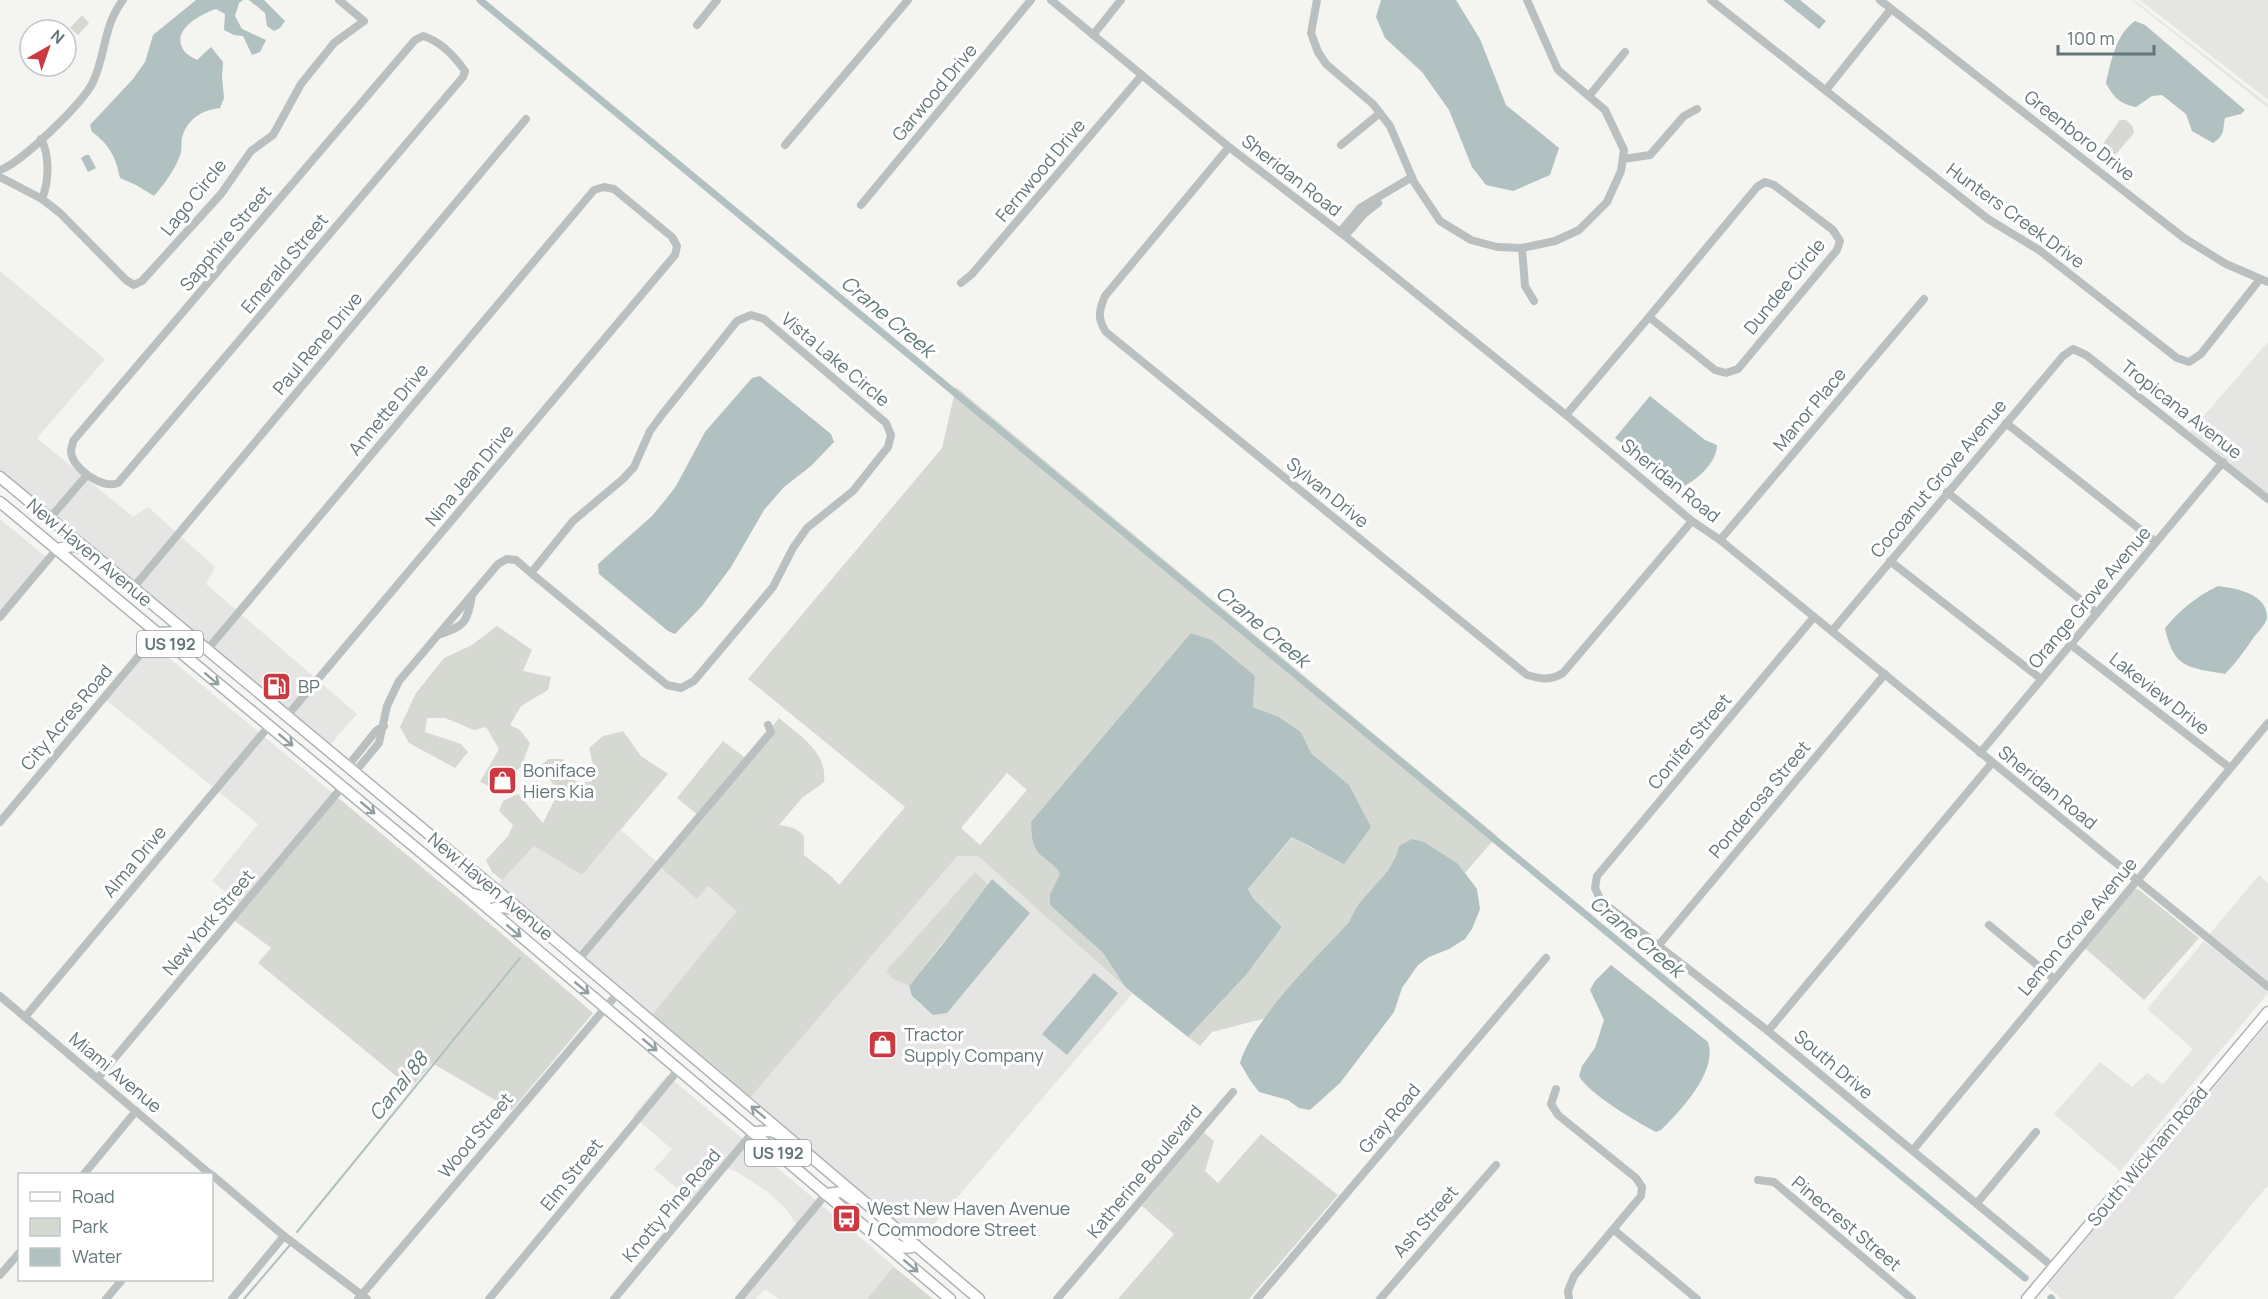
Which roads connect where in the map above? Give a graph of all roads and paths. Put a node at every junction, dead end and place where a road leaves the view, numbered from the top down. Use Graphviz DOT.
graph roads {
  1 [pos="123,0"];
  2 [pos="339,0"];
  3 [pos="717,0"];
  4 [pos="908,0"];
  5 [pos="1031,0"];
  6 [pos="1051,0"];
  7 [pos="1121,0"];
  8 [pos="1317,0"];
  9 [pos="1527,0"];
  10 [pos="1711,0"];
  11 [pos="1885,3"];
  12 [pos="697,25"];
  13 [pos="1093,35"];
  14 [pos="432,39"];
  15 [pos="1624,52"];
  16 [pos="1142,75"];
  17 [pos="1826,90"];
  18 [pos="1589,96"];
  19 [pos="1697,110"];
  20 [pos="1380,113"];
  21 [pos="526,119"];
  22 [pos="41,139"];
  23 [pos="784,145"];
  24 [pos="1341,145"];
  25 [pos="1229,147"];
  26 [pos="1623,159"];
  27 [pos="0,170"];
  28 [pos="0,177"];
  29 [pos="1413,180"];
  30 [pos="594,190"];
  31 [pos="42,199"];
  32 [pos="861,205"];
  33 [pos="1342,234"];
  34 [pos="1522,248"];
  35 [pos="2264,281"];
  36 [pos="961,283"];
  37 [pos="1924,299"];
  38 [pos="1534,301"];
  39 [pos="1649,317"];
  40 [pos="2073,349"];
  41 [pos="1566,415"];
  42 [pos="2006,423"];
  43 [pos="2223,462"];
  44 [pos="87,475"];
  45 [pos="0,477"];
  46 [pos="1947,492"];
  47 [pos="2268,499"];
  48 [pos="0,502"];
  49 [pos="15,514"];
  50 [pos="50,518"];
  51 [pos="1692,521"];
  52 [pos="1720,540"];
  53 [pos="2156,543"];
  54 [pos="57,549"];
  55 [pos="86,549"];
  56 [pos="1890,561"];
  57 [pos="531,573"];
  58 [pos="103,588"];
  59 [pos="133,588"];
  60 [pos="472,595"];
  61 [pos="2097,613"];
  62 [pos="454,615"];
  63 [pos="0,617"];
  64 [pos="1814,617"];
  65 [pos="463,623"];
  66 [pos="1832,631"];
  67 [pos="158,633"];
  68 [pos="191,636"];
  69 [pos="438,636"];
  70 [pos="2070,644"];
  71 [pos="207,650"];
  72 [pos="1885,674"];
  73 [pos="2041,679"];
  74 [pos="287,716"];
  75 [pos="2268,723"];
  76 [pos="768,725"];
  77 [pos="269,726"];
  78 [pos="1980,753"];
  79 [pos="1992,763"];
  80 [pos="2230,768"];
  81 [pos="351,770"];
  82 [pos="323,771"];
  83 [pos="342,787"];
  84 [pos="376,791"];
  85 [pos="0,822"];
  86 [pos="2136,880"];
  87 [pos="1595,888"];
  88 [pos="470,893"];
  89 [pos="502,895"];
  90 [pos="490,910"];
  91 [pos="521,911"];
  92 [pos="1989,925"];
  93 [pos="1658,946"];
  94 [pos="1546,958"];
  95 [pos="578,960"];
  96 [pos="2054,979"];
  97 [pos="2268,987"];
  98 [pos="618,993"];
  99 [pos="0,996"];
  100 [pos="605,1008"];
  101 [pos="2268,1012"];
  102 [pos="25,1017"];
  103 [pos="1768,1031"];
  104 [pos="679,1070"];
  105 [pos="711,1072"];
  106 [pos="98,1078"];
  107 [pos="1556,1089"];
  108 [pos="1233,1092"];
  109 [pos="136,1111"];
  110 [pos="753,1132"];
  111 [pos="2036,1132"];
  112 [pos="789,1138"];
  113 [pos="1913,1150"];
  114 [pos="1496,1165"];
  115 [pos="85,1173"];
  116 [pos="209,1173"];
  117 [pos="213,1177"];
  118 [pos="1758,1180"];
  119 [pos="826,1194"];
  120 [pos="1977,1203"];
  121 [pos="875,1211"];
  122 [pos="852,1216"];
  123 [pos="1614,1230"];
  124 [pos="284,1236"];
  125 [pos="916,1246"];
  126 [pos="18,1254"];
  127 [pos="2054,1267"];
  128 [pos="0,1275"];
  129 [pos="121,1281"];
  130 [pos="1569,1295"];
  131 [pos="362,1298"];
  132 [pos="106,1299"];
  133 [pos="232,1299"];
  134 [pos="489,1299"];
  135 [pos="614,1299"];
  136 [pos="740,1299"];
  137 [pos="950,1299"];
  138 [pos="979,1299"];
  139 [pos="1057,1299"];
  140 [pos="1257,1299"];
  141 [pos="1380,1299"];
  142 [pos="1696,1299"];
  143 [pos="1912,1299"];
  144 [pos="2027,1299"];
  1 -- 22 [label="street"];
  2 -- 31 [label="street, Lago Circle"];
  3 -- 12 [label="street"];
  4 -- 23 [label="street"];
  5 -- 32 [label="street, Garwood Drive"];
  6 -- 13 [label="street, Sheridan Road"];
  7 -- 13 [label="street"];
  8 -- 20 [label="street"];
  9 -- 18 [label="street"];
  10 -- 17 [label="street, Hunters Creek Drive"];
  11 -- 17 [label="street"];
  11 -- 35 [label="street, Greenboro Drive"];
  13 -- 16 [label="street, Sheridan Road"];
  14 -- 44 [label="street, Sapphire Street"];
  14 -- 44 [label="street, Emerald Street"];
  15 -- 18 [label="street"];
  16 -- 25 [label="street, Sheridan Road"];
  16 -- 36 [label="street, Fernwood Drive"];
  17 -- 35 [label="street, Hunters Creek Drive"];
  18 -- 26 [label="street"];
  19 -- 26 [label="street"];
  20 -- 24 [label="street"];
  20 -- 29 [label="street"];
  21 -- 59 [label="street, Paul Rene Drive"];
  22 -- 27 [label="street"];
  22 -- 31 [label="street"];
  25 -- 33 [label="street, Sheridan Road"];
  25 -- 51 [label="street, Sylvan Drive"];
  26 -- 34 [label="street"];
  28 -- 31 [label="street, Lago Circle"];
  29 -- 33 [label="street"];
  29 -- 34 [label="street"];
  30 -- 71 [label="street, Annette Drive"];
  30 -- 74 [label="street, Nina Jean Drive"];
  33 -- 41 [label="street, Sheridan Road"];
  34 -- 38 [label="street"];
  37 -- 52 [label="street, Manor Place"];
  39 -- 39 [label="street, Dundee Circle"];
  39 -- 41 [label="street, Dundee Circle"];
  40 -- 42 [label="street, Cocoanut Grove Avenue"];
  40 -- 43 [label="street, Tropicana Avenue"];
  41 -- 51 [label="street, Sheridan Road"];
  42 -- 46 [label="street, Cocoanut Grove Avenue"];
  42 -- 53 [label="street"];
  43 -- 47 [label="street, Tropicana Avenue"];
  43 -- 53 [label="street, Orange Grove Avenue"];
  44 -- 50 [label="street"];
  45 -- 50 [label="main road, New Haven Avenue / US 192"];
  46 -- 56 [label="street, Cocoanut Grove Avenue"];
  46 -- 61 [label="street"];
  48 -- 49 [label="main road, New Haven Avenue / US 192"];
  49 -- 50 [label="main road"];
  49 -- 54 [label="main road, New Haven Avenue / US 192"];
  50 -- 55 [label="main road, New Haven Avenue / US 192"];
  51 -- 52 [label="street, Sheridan Road"];
  52 -- 64 [label="street, Sheridan Road"];
  53 -- 61 [label="street, Orange Grove Avenue"];
  54 -- 55 [label="main road"];
  54 -- 58 [label="main road, New Haven Avenue / US 192"];
  54 -- 63 [label="street"];
  55 -- 59 [label="main road, New Haven Avenue / US 192"];
  56 -- 66 [label="street, Cocoanut Grove Avenue"];
  56 -- 73 [label="street"];
  57 -- 57 [label="street, Vista Lake Circle"];
  57 -- 60 [label="street, Vista Lake Circle"];
  58 -- 59 [label="main road"];
  58 -- 67 [label="main road, New Haven Avenue / US 192"];
  59 -- 68 [label="main road, New Haven Avenue / US 192"];
  60 -- 62 [label="street, Vista Lake Circle"];
  60 -- 65 [label="street, Vista Lake Circle"];
  61 -- 70 [label="street, Orange Grove Avenue"];
  62 -- 65 [label="street"];
  62 -- 69 [label="street, Vista Lake Circle"];
  64 -- 66 [label="street, Sheridan Road"];
  64 -- 87 [label="street, Conifer Street"];
  65 -- 69 [label="street, Vista Lake Circle"];
  66 -- 72 [label="street, Sheridan Road"];
  67 -- 68 [label="main road"];
  67 -- 77 [label="main road, New Haven Avenue / US 192, one-way"];
  67 -- 85 [label="street, City Acres Road"];
  68 -- 71 [label="main road, New Haven Avenue / US 192"];
  69 -- 81 [label="street, Vista Lake Circle"];
  70 -- 73 [label="street, Orange Grove Avenue"];
  70 -- 80 [label="street, Lakeview Drive"];
  71 -- 74 [label="main road, New Haven Avenue / US 192"];
  72 -- 78 [label="street, Sheridan Road"];
  72 -- 93 [label="street, Ponderosa Street"];
  73 -- 78 [label="street, Orange Grove Avenue"];
  74 -- 77 [label="main road"];
  74 -- 81 [label="main road, New Haven Avenue / US 192"];
  75 -- 80 [label="street, Lemon Grove Avenue"];
  76 -- 95 [label="street"];
  77 -- 82 [label="main road, New Haven Avenue / US 192, one-way"];
  77 -- 102 [label="street, Alma Drive"];
  78 -- 79 [label="street, Sheridan Road"];
  79 -- 86 [label="street, Sheridan Road"];
  79 -- 103 [label="street"];
  80 -- 86 [label="street, Lemon Grove Avenue"];
  81 -- 82 [label="main road"];
  81 -- 84 [label="main road, New Haven Avenue / US 192"];
  82 -- 83 [label="main road, New Haven Avenue / US 192"];
  83 -- 84 [label="main road"];
  83 -- 88 [label="main road, New Haven Avenue / US 192, one-way"];
  83 -- 106 [label="street, New York Street"];
  84 -- 89 [label="main road, New Haven Avenue / US 192"];
  86 -- 96 [label="street, Lemon Grove Avenue"];
  86 -- 97 [label="street, Sheridan Road"];
  87 -- 93 [label="street, South Drive"];
  88 -- 89 [label="main road"];
  88 -- 90 [label="main road, New Haven Avenue / US 192"];
  89 -- 91 [label="main road, New Haven Avenue / US 192"];
  90 -- 91 [label="main road"];
  90 -- 100 [label="main road, New Haven Avenue / US 192, one-way"];
  91 -- 95 [label="main road, New Haven Avenue / US 192"];
  92 -- 96 [label="street"];
  93 -- 103 [label="street, South Drive"];
  94 -- 140 [label="street, Gray Road"];
  95 -- 98 [label="main road, New Haven Avenue / US 192"];
  96 -- 113 [label="street, Lemon Grove Avenue"];
  98 -- 100 [label="street, Wood Street"];
  98 -- 105 [label="main road, New Haven Avenue / US 192"];
  99 -- 102 [label="street, Miami Avenue"];
  100 -- 104 [label="main road, New Haven Avenue / US 192, one-way"];
  100 -- 131 [label="street, Wood Street"];
  101 -- 127 [label="main road, South Wickham Road"];
  102 -- 106 [label="street, Miami Avenue"];
  103 -- 113 [label="street, South Drive"];
  104 -- 105 [label="main road"];
  104 -- 110 [label="main road, New Haven Avenue / US 192"];
  104 -- 134 [label="street, Elm Street"];
  112 -- 105 [label="main road, New Haven Avenue / US 192, one-way"];
  106 -- 109 [label="street, Miami Avenue"];
  107 -- 123 [label="street"];
  108 -- 139 [label="street, Katherine Boulevard"];
  109 -- 115 [label="street"];
  109 -- 116 [label="street, Miami Avenue"];
  110 -- 112 [label="main road"];
  110 -- 119 [label="main road, New Haven Avenue / US 192"];
  110 -- 135 [label="street, Knotty Pine Road"];
  111 -- 120 [label="street"];
  112 -- 121 [label="main road, New Haven Avenue / US 192"];
  113 -- 120 [label="street, South Drive"];
  114 -- 141 [label="street, Ash Street"];
  117 -- 124 [label="street, Miami Avenue"];
  118 -- 143 [label="street, Pinecrest Street"];
  119 -- 121 [label="main road"];
  119 -- 122 [label="main road, New Haven Avenue / US 192"];
  119 -- 136 [label="street"];
  120 -- 127 [label="street, South Drive"];
  121 -- 125 [label="main road, New Haven Avenue / US 192"];
  122 -- 125 [label="main road"];
  122 -- 137 [label="main road, New Haven Avenue / US 192, one-way"];
  123 -- 130 [label="street"];
  123 -- 142 [label="street"];
  124 -- 131 [label="street, Miami Avenue"];
  124 -- 133 [label="street"];
  125 -- 138 [label="main road, New Haven Avenue / US 192"];
  126 -- 128 [label="street"];
  127 -- 144 [label="main road, South Wickham Road"];
  129 -- 132 [label="street"];
}
